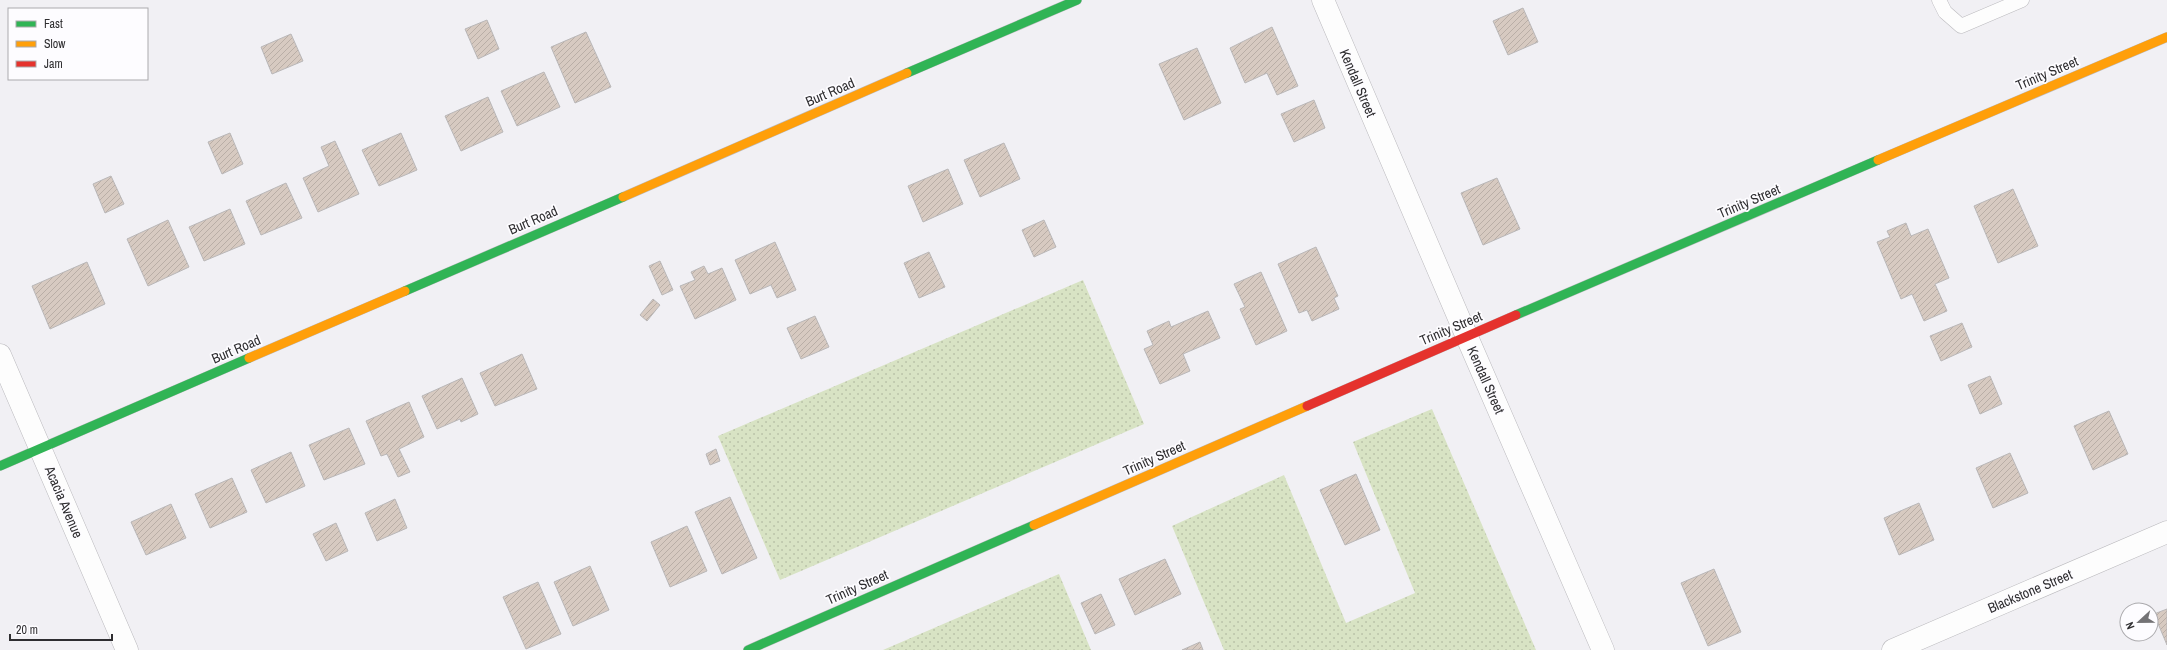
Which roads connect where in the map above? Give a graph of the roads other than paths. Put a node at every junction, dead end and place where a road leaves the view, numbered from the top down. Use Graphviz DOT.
graph roads {
  1 [pos="1077,0"];
  2 [pos="1323,0"];
  3 [pos="1939,0"];
  4 [pos="2022,0"];
  5 [pos="2167,37"];
  6 [pos="1466,337"];
  7 [pos="0,355"];
  8 [pos="41,448"];
  9 [pos="0,466"];
  10 [pos="2167,532"];
  11 [pos="126,650"];
  12 [pos="748,650"];
  13 [pos="1603,650"];
  14 [pos="1893,650"];
  1 -- 8 [label="street, Burt Road"];
  2 -- 6 [label="street, Kendall Street"];
  3 -- 4 [label="lane"];
  5 -- 6 [label="street, Trinity Street"];
  6 -- 12 [label="street, Trinity Street"];
  6 -- 13 [label="street, Kendall Street"];
  7 -- 8 [label="street, Acacia Avenue"];
  8 -- 9 [label="street, Burt Road"];
  8 -- 11 [label="street, Acacia Avenue"];
  10 -- 14 [label="street, Blackstone Street"];
}
